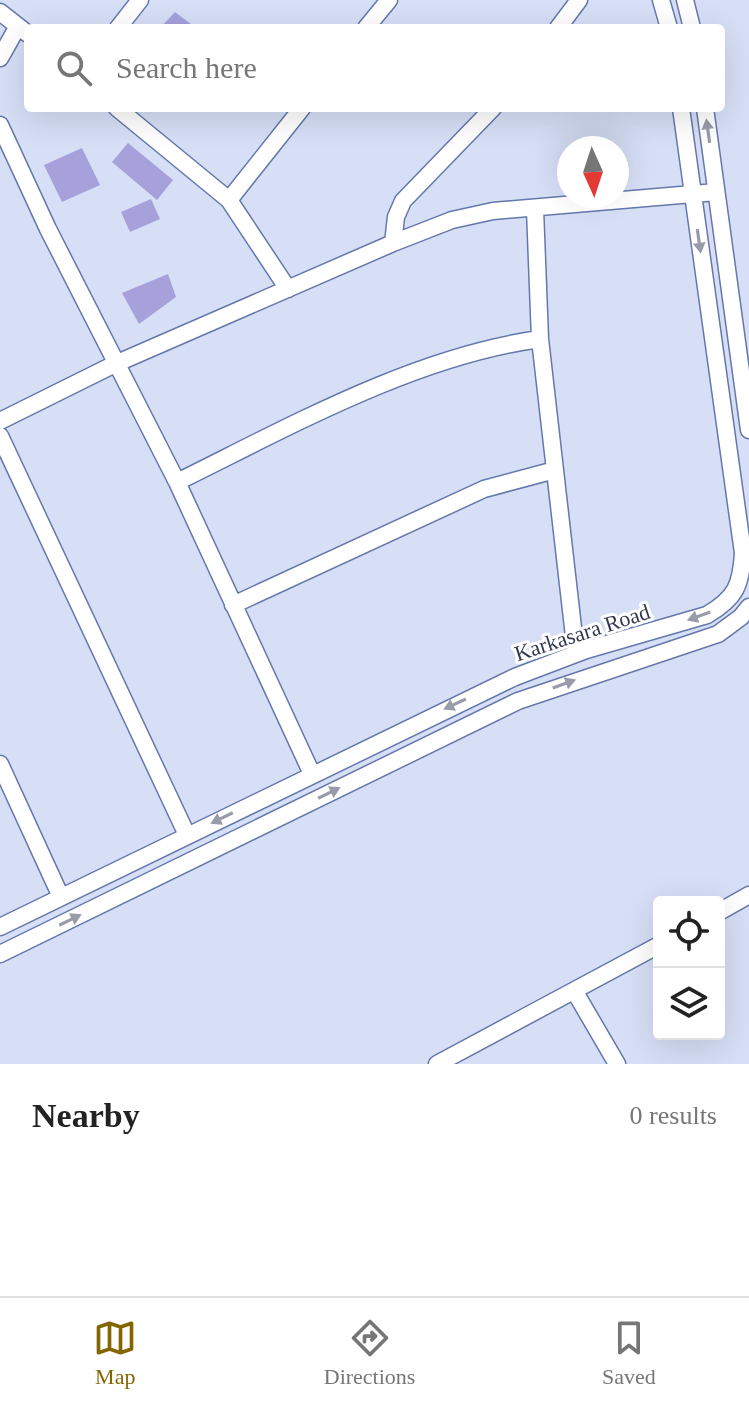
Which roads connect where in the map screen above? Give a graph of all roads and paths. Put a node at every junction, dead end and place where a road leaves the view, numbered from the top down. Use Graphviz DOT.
graph roads {
  1 [pos="140,0"];
  2 [pos="389,0"];
  3 [pos="579,0"];
  4 [pos="661,0"];
  5 [pos="685,0"];
  6 [pos="0,12"];
  7 [pos="121,24"];
  8 [pos="369,24"];
  9 [pos="561,24"];
  10 [pos="668,24"];
  11 [pos="691,24"];
  12 [pos="23,30"];
  13 [pos="0,58"];
  14 [pos="122,112"];
  15 [pos="299,112"];
  16 [pos="489,112"];
  17 [pos="682,112"];
  18 [pos="706,112"];
  19 [pos="0,125"];
  20 [pos="716,192"];
  21 [pos="693,194"];
  22 [pos="229,200"];
  23 [pos="535,209"];
  24 [pos="393,243"];
  25 [pos="288,289"];
  26 [pos="540,339"];
  27 [pos="115,364"];
  28 [pos="0,421"];
  29 [pos="749,430"];
  30 [pos="0,436"];
  31 [pos="555,470"];
  32 [pos="177,482"];
  33 [pos="740,580"];
  34 [pos="233,605"];
  35 [pos="749,606"];
  36 [pos="576,654"];
  37 [pos="0,764"];
  38 [pos="312,774"];
  39 [pos="187,835"];
  40 [pos="749,895"];
  41 [pos="61,897"];
  42 [pos="725,909"];
  43 [pos="0,927"];
  44 [pos="653,948"];
  45 [pos="0,954"];
  46 [pos="575,992"];
  47 [pos="437,1064"];
  48 [pos="617,1064"];
  1 -- 7 [label="street"];
  2 -- 8 [label="street"];
  3 -- 9 [label="street"];
  4 -- 10 [label="street"];
  5 -- 11 [label="street"];
  6 -- 12 [label="street"];
  12 -- 13 [label="street"];
  14 -- 22 [label="street"];
  15 -- 22 [label="street"];
  16 -- 24 [label="street"];
  17 -- 21 [label="street"];
  20 -- 18 [label="street, one-way"];
  19 -- 27 [label="street"];
  20 -- 21 [label="street"];
  20 -- 29 [label="street"];
  21 -- 23 [label="street"];
  21 -- 33 [label="street, one-way"];
  22 -- 25 [label="street"];
  23 -- 24 [label="street"];
  23 -- 26 [label="street"];
  24 -- 25 [label="street"];
  25 -- 27 [label="street"];
  26 -- 31 [label="street"];
  26 -- 32 [label="street"];
  27 -- 28 [label="street"];
  27 -- 32 [label="street"];
  30 -- 39 [label="street"];
  31 -- 34 [label="street"];
  31 -- 36 [label="street"];
  32 -- 34 [label="street"];
  33 -- 35 [label="street"];
  33 -- 36 [label="street, Karkasara Road, one-way"];
  34 -- 38 [label="street"];
  45 -- 35 [label="street, Karkasara Road, one-way"];
  36 -- 38 [label="street, Karkasara Road, one-way"];
  37 -- 41 [label="street"];
  38 -- 39 [label="street, Karkasara Road, one-way"];
  39 -- 41 [label="street, Karkasara Road"];
  40 -- 42 [label="street"];
  41 -- 43 [label="street, Karkasara Road"];
  44 -- 46 [label="street"];
  46 -- 47 [label="street"];
  46 -- 48 [label="street"];
}
